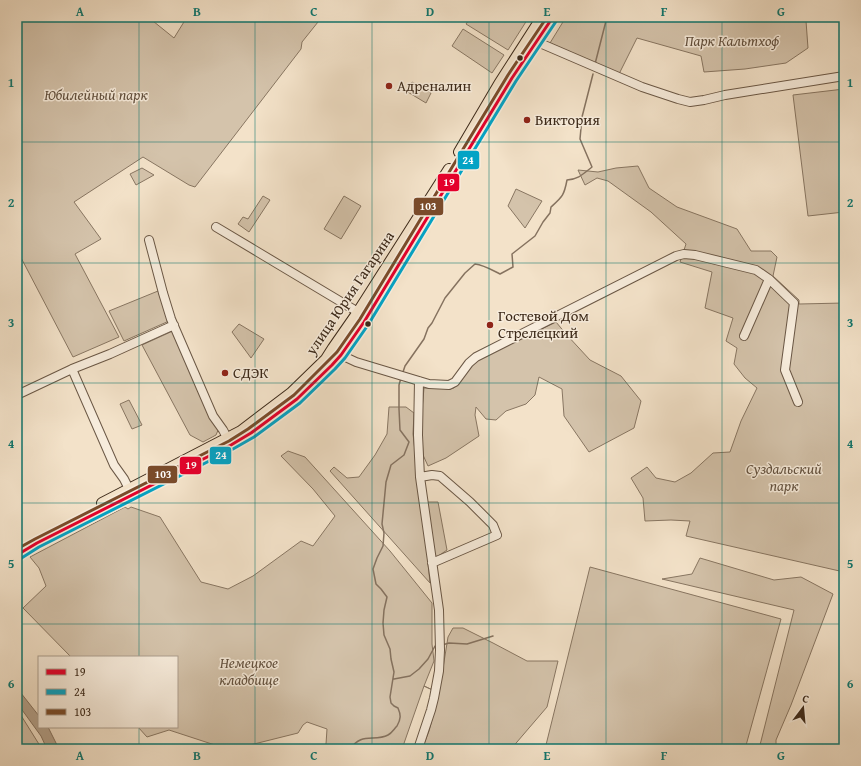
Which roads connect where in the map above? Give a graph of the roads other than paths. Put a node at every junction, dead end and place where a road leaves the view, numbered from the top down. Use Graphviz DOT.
graph roads {
  1 [pos="542,17"];
  2 [pos="552,17"];
  3 [pos="533,38"];
  4 [pos="844,76"];
  5 [pos="216,227"];
  6 [pos="149,240"];
  7 [pos="769,279"];
  8 [pos="358,312"];
  9 [pos="174,325"];
  10 [pos="744,336"];
  11 [pos="337,352"];
  12 [pos="72,369"];
  13 [pos="419,381"];
  14 [pos="17,395"];
  15 [pos="798,402"];
  16 [pos="229,441"];
  17 [pos="420,477"];
  18 [pos="129,489"];
  19 [pos="17,547"];
  20 [pos="17,555"];
  21 [pos="432,563"];
  22 [pos="418,749"];
  1 -- 3 [label="main road, улица Юрия Гагарина"];
  2 -- 3 [label="main road, улица Юрия Гагарина"];
  3 -- 4 [label="street"];
  3 -- 8 [label="main road, улица Юрия Гагарина"];
  3 -- 11 [label="main road, улица Юрия Гагарина"];
  5 -- 8 [label="street"];
  6 -- 9 [label="street"];
  7 -- 10 [label="street"];
  7 -- 13 [label="street"];
  7 -- 15 [label="street"];
  8 -- 11 [label="main road, улица Юрия Гагарина"];
  9 -- 12 [label="street"];
  9 -- 16 [label="street"];
  11 -- 13 [label="street"];
  11 -- 16 [label="main road, улица Юрия Гагарина"];
  12 -- 14 [label="street"];
  12 -- 18 [label="street"];
  13 -- 17 [label="street"];
  16 -- 18 [label="main road, улица Юрия Гагарина"];
  16 -- 20 [label="main road, улица Юрия Гагарина"];
  17 -- 21 [label="street"];
  17 -- 21 [label="street"];
  18 -- 19 [label="main road, улица Юрия Гагарина"];
  21 -- 22 [label="street"];
}
